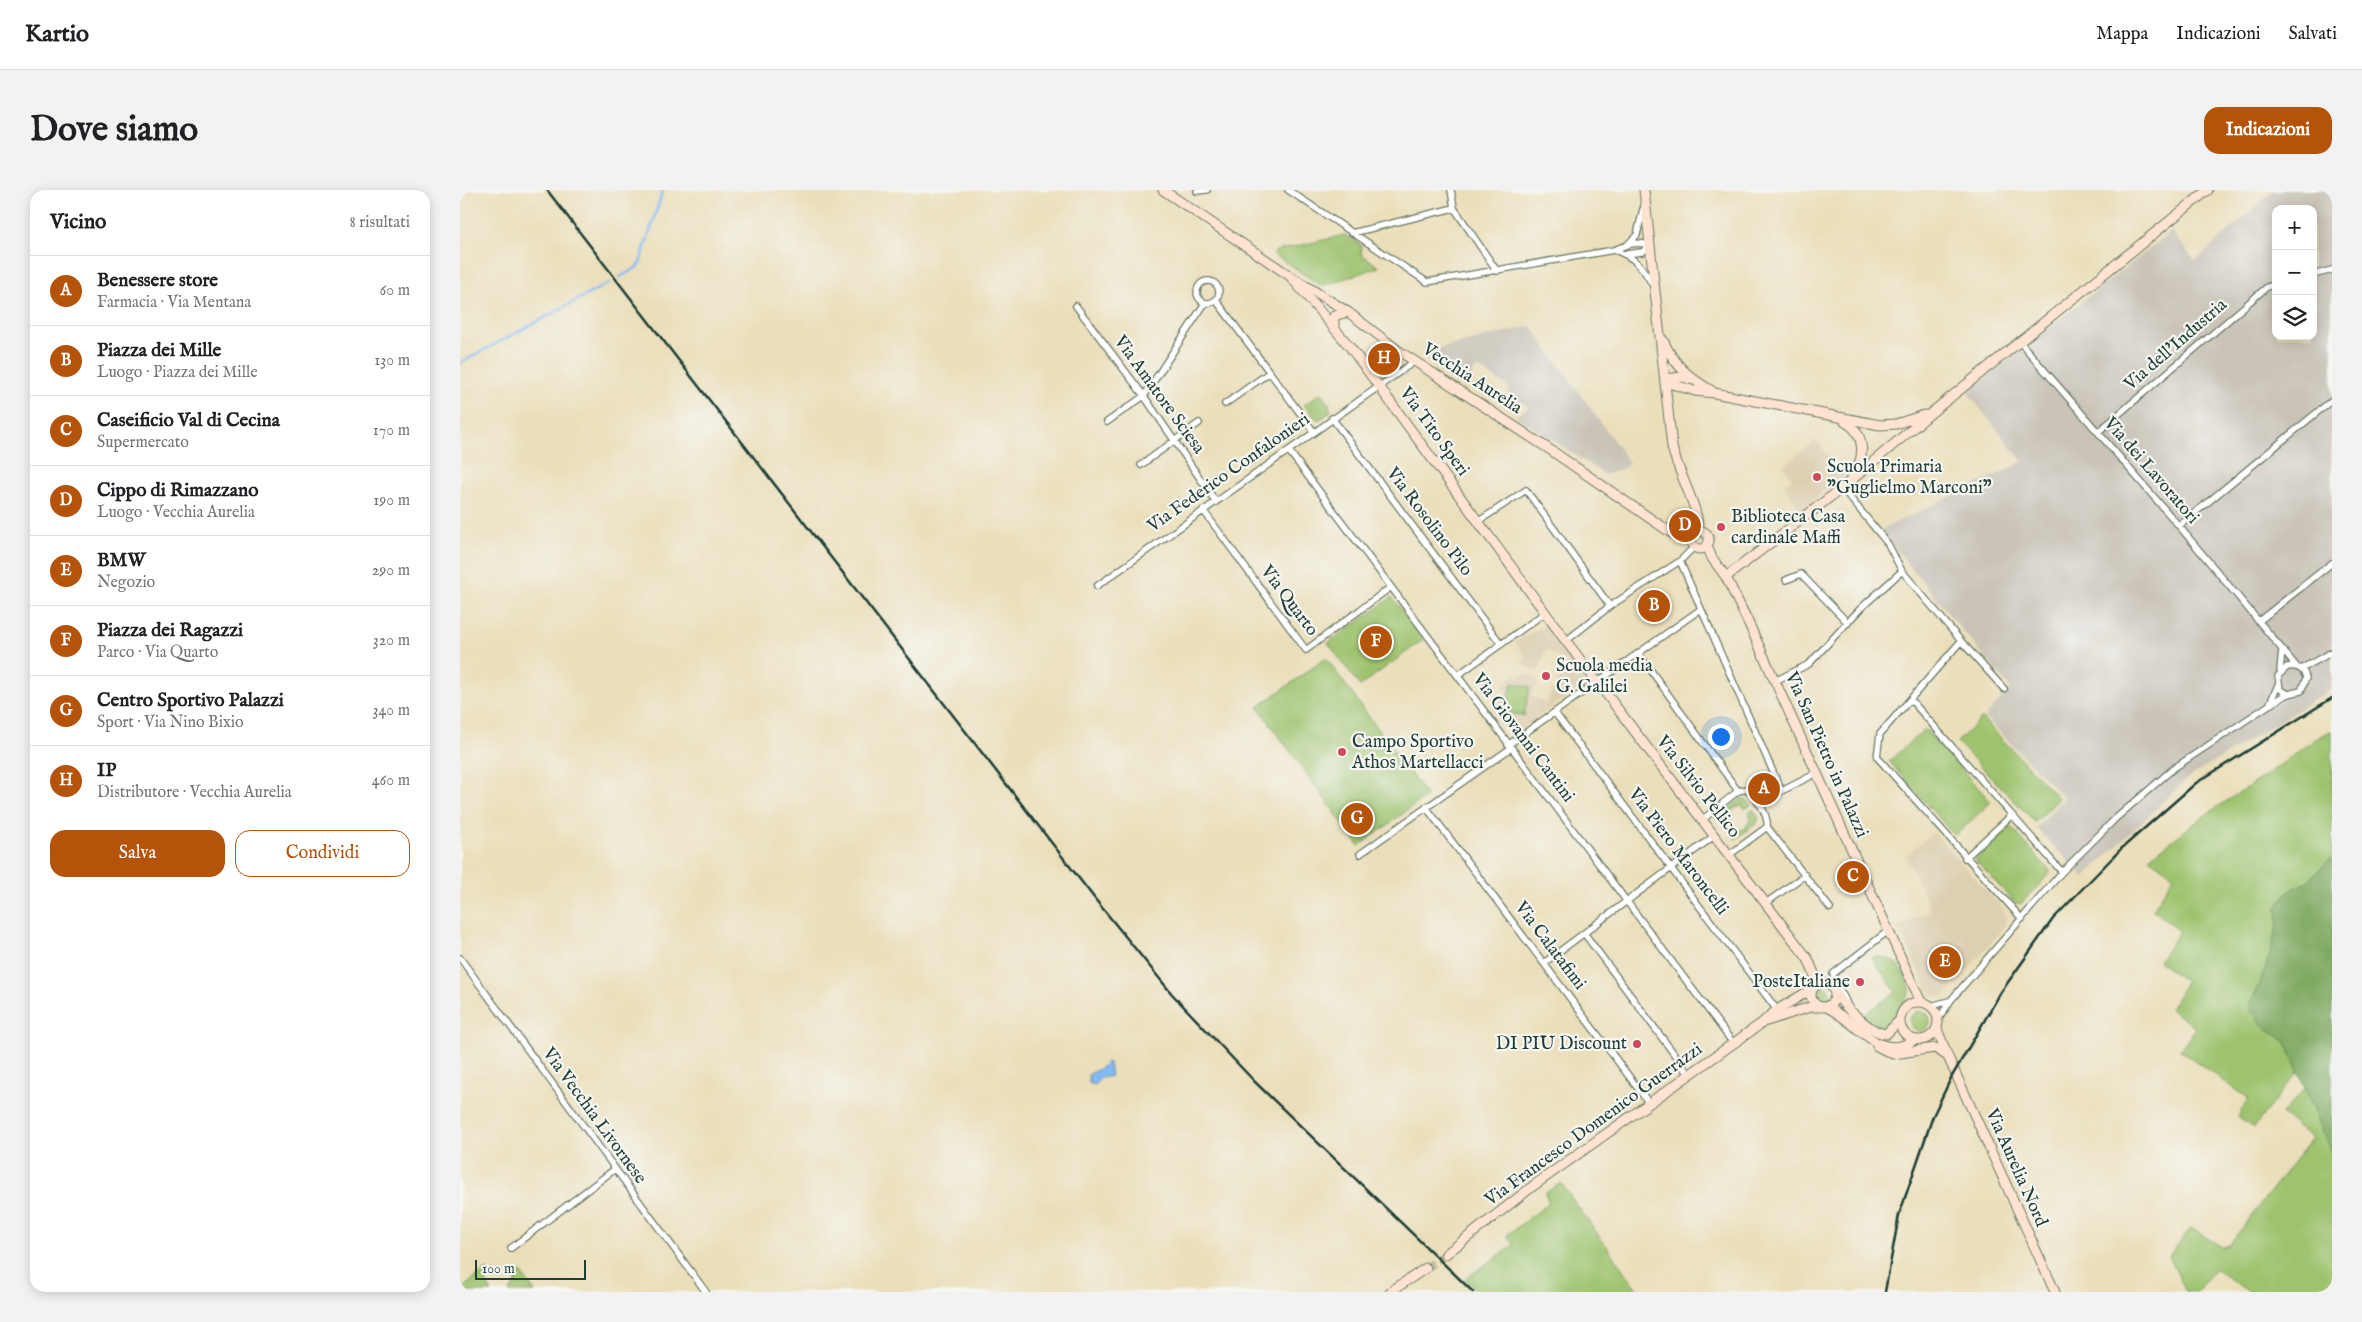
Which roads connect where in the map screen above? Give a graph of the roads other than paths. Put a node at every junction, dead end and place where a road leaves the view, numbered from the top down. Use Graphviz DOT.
graph roads {
  1 [pos="1163,190"];
  2 [pos="1207,190"];
  3 [pos="1288,190"];
  4 [pos="1451,190"];
  5 [pos="2208,190"];
  6 [pos="1197,191"];
  7 [pos="1644,195"];
  8 [pos="1454,208"];
  9 [pos="1352,233"];
  10 [pos="1625,246"];
  11 [pos="1650,246"];
  12 [pos="1614,250"];
  13 [pos="1626,254"];
  14 [pos="2332,270"];
  15 [pos="1497,271"];
  16 [pos="2317,274"];
  17 [pos="1290,276"];
  18 [pos="2272,285"];
  19 [pos="1655,291"];
  20 [pos="1216,300"];
  21 [pos="1205,302"];
  22 [pos="1076,306"];
  23 [pos="1348,312"];
  24 [pos="1334,328"];
  25 [pos="1660,333"];
  26 [pos="2020,342"];
  27 [pos="1415,361"];
  28 [pos="1270,372"];
  29 [pos="1665,380"];
  30 [pos="1693,380"];
  31 [pos="1379,385"];
  32 [pos="1714,392"];
  33 [pos="1144,396"];
  34 [pos="2332,400"];
  35 [pos="1225,404"];
  36 [pos="1931,413"];
  37 [pos="1837,417"];
  38 [pos="1332,418"];
  39 [pos="1108,422"];
  40 [pos="1199,423"];
  41 [pos="1314,432"];
  42 [pos="2098,432"];
  43 [pos="1175,441"];
  44 [pos="1289,451"];
  45 [pos="1141,465"];
  46 [pos="1842,488"];
  47 [pos="1216,502"];
  48 [pos="1203,510"];
  49 [pos="1479,521"];
  50 [pos="2179,526"];
  51 [pos="1698,531"];
  52 [pos="1691,537"];
  53 [pos="1707,546"];
  54 [pos="1694,547"];
  55 [pos="1680,561"];
  56 [pos="2332,562"];
  57 [pos="1902,572"];
  58 [pos="1726,577"];
  59 [pos="1786,580"];
  60 [pos="1097,586"];
  61 [pos="1391,587"];
  62 [pos="1610,606"];
  63 [pos="1701,610"];
  64 [pos="1546,612"];
  65 [pos="2259,621"];
  66 [pos="1848,623"];
  67 [pos="1566,641"];
  68 [pos="1961,641"];
  69 [pos="1500,644"];
  70 [pos="2282,649"];
  71 [pos="2332,652"];
  72 [pos="1639,654"];
  73 [pos="2314,663"];
  74 [pos="2298,668"];
  75 [pos="2280,672"];
  76 [pos="1458,675"];
  77 [pos="2306,678"];
  78 [pos="1775,681"];
  79 [pos="1598,683"];
  80 [pos="2278,685"];
  81 [pos="2004,689"];
  82 [pos="2288,694"];
  83 [pos="1911,700"];
  84 [pos="2269,705"];
  85 [pos="1555,713"];
  86 [pos="1510,746"];
  87 [pos="1817,773"];
  88 [pos="1781,790"];
  89 [pos="1738,791"];
  90 [pos="1758,803"];
  91 [pos="1426,806"];
  92 [pos="2012,816"];
  93 [pos="1702,820"];
  94 [pos="1767,827"];
  95 [pos="1714,836"];
  96 [pos="1360,854"];
  97 [pos="1729,855"];
  98 [pos="1965,858"];
  99 [pos="1671,868"];
  100 [pos="2062,872"];
  101 [pos="1805,875"];
  102 [pos="1627,901"];
  103 [pos="1766,903"];
  104 [pos="1830,908"];
  105 [pos="2022,919"];
  106 [pos="1888,931"];
  107 [pos="1584,933"];
  108 [pos="460,958"];
  109 [pos="1544,963"];
  110 [pos="1814,987"];
  111 [pos="1835,992"];
  112 [pos="1951,1000"];
  113 [pos="1921,1002"];
  114 [pos="1932,1006"];
  115 [pos="1823,1007"];
  116 [pos="1848,1007"];
  117 [pos="1777,1010"];
  118 [pos="1900,1021"];
  119 [pos="1762,1023"];
  120 [pos="1938,1024"];
  121 [pos="1868,1039"];
  122 [pos="1914,1040"];
  123 [pos="1733,1043"];
  124 [pos="1948,1057"];
  125 [pos="1689,1074"];
  126 [pos="1649,1103"];
  127 [pos="614,1169"];
  128 [pos="511,1248"];
  129 [pos="1446,1254"];
  130 [pos="1426,1268"];
  131 [pos="706,1292"];
  132 [pos="1390,1292"];
  133 [pos="2055,1292"];
  1 -- 17 [label="main road, Vecchia Aurelia"];
  2 -- 6 [label="street"];
  3 -- 9 [label="street"];
  4 -- 8 [label="street"];
  5 -- 26 [label="main road"];
  7 -- 10 [label="street"];
  7 -- 11 [label="main road"];
  8 -- 9 [label="street"];
  8 -- 15 [label="street"];
  9 -- 15 [label="street"];
  10 -- 11 [label="street"];
  10 -- 12 [label="street"];
  11 -- 13 [label="street"];
  11 -- 19 [label="main road"];
  12 -- 13 [label="street"];
  12 -- 15 [label="street"];
  13 -- 19 [label="street"];
  14 -- 16 [label="street"];
  17 -- 23 [label="main road, Vecchia Aurelia"];
  17 -- 24 [label="main road, Via Tito Speri"];
  18 -- 42 [label="street, Via dell'Industria"];
  19 -- 25 [label="main road"];
  20 -- 21 [label="street"];
  20 -- 21 [label="street"];
  20 -- 28 [label="street"];
  21 -- 33 [label="street"];
  22 -- 33 [label="street, Via Amatore Sciesa"];
  23 -- 24 [label="main road"];
  23 -- 27 [label="main road, Vecchia Aurelia"];
  24 -- 31 [label="main road, Via Tito Speri"];
  25 -- 29 [label="main road"];
  25 -- 30 [label="main road"];
  26 -- 36 [label="main road"];
  26 -- 42 [label="street, Via dei Lavoratori"];
  27 -- 31 [label="street, Via Federico Confalonieri"];
  27 -- 52 [label="main road, Vecchia Aurelia"];
  28 -- 35 [label="street"];
  28 -- 41 [label="street"];
  29 -- 30 [label="main road"];
  29 -- 32 [label="main road"];
  29 -- 51 [label="main road"];
  30 -- 32 [label="main road"];
  31 -- 38 [label="street, Via Federico Confalonieri"];
  31 -- 49 [label="main road, Via Tito Speri"];
  32 -- 37 [label="main road"];
  33 -- 39 [label="street"];
  33 -- 43 [label="street, Via Amatore Sciesa"];
  34 -- 50 [label="street"];
  36 -- 37 [label="main road"];
  36 -- 46 [label="main road"];
  37 -- 46 [label="main road"];
  38 -- 41 [label="street, Via Federico Confalonieri"];
  38 -- 69 [label="street, Via Rosolino Pilo"];
  40 -- 43 [label="street"];
  41 -- 44 [label="street, Via Federico Confalonieri"];
  42 -- 50 [label="street, Via dei Lavoratori"];
  43 -- 45 [label="street"];
  43 -- 47 [label="street, Via Amatore Sciesa"];
  44 -- 47 [label="street, Via Federico Confalonieri"];
  44 -- 61 [label="street, Via Giovanni Cantini"];
  46 -- 57 [label="street"];
  46 -- 58 [label="main road"];
  47 -- 48 [label="street, Via Federico Confalonieri"];
  48 -- 60 [label="street, Via Federico Confalonieri"];
  48 -- 61 [label="street, Via Quarto"];
  49 -- 62 [label="street"];
  49 -- 64 [label="main road, Via Tito Speri"];
  50 -- 65 [label="street, Via dei Lavoratori"];
  51 -- 52 [label="main road"];
  51 -- 53 [label="main road"];
  52 -- 54 [label="main road"];
  53 -- 54 [label="main road"];
  53 -- 58 [label="main road"];
  54 -- 55 [label="street"];
  55 -- 62 [label="street"];
  55 -- 63 [label="street"];
  56 -- 65 [label="street"];
  57 -- 66 [label="street"];
  57 -- 68 [label="street"];
  58 -- 78 [label="main road, Via San Pietro in Palazzi"];
  59 -- 66 [label="street"];
  61 -- 76 [label="street, Via Giovanni Cantini"];
  62 -- 67 [label="street"];
  63 -- 72 [label="street"];
  63 -- 88 [label="street"];
  64 -- 67 [label="main road, Via Silvio Pellico"];
  64 -- 69 [label="street"];
  65 -- 70 [label="street, Via dei Lavoratori"];
  66 -- 78 [label="street"];
  67 -- 79 [label="main road, Via Silvio Pellico"];
  68 -- 81 [label="street"];
  68 -- 83 [label="street"];
  69 -- 76 [label="street"];
  70 -- 74 [label="street, Via dei Lavoratori"];
  70 -- 75 [label="street"];
  71 -- 73 [label="street"];
  72 -- 79 [label="street"];
  72 -- 89 [label="street"];
  73 -- 74 [label="street"];
  73 -- 77 [label="street"];
  74 -- 75 [label="street"];
  74 -- 77 [label="street"];
  75 -- 80 [label="street"];
  76 -- 86 [label="street, Via Giovanni Cantini"];
  77 -- 82 [label="street"];
  78 -- 87 [label="main road, Via San Pietro in Palazzi"];
  79 -- 85 [label="street"];
  79 -- 93 [label="main road, Via Silvio Pellico"];
  80 -- 82 [label="street"];
  80 -- 84 [label="street"];
  82 -- 84 [label="street"];
  83 -- 92 [label="street"];
  83 -- 98 [label="street"];
  84 -- 100 [label="street"];
  85 -- 86 [label="street"];
  85 -- 99 [label="street, Via Piero Maroncelli"];
  86 -- 91 [label="street"];
  86 -- 102 [label="street, Via Giovanni Cantini"];
  87 -- 88 [label="street"];
  87 -- 106 [label="main road, Via San Pietro in Palazzi"];
  88 -- 90 [label="street"];
  89 -- 90 [label="street"];
  89 -- 93 [label="street"];
  90 -- 94 [label="street"];
  91 -- 96 [label="street"];
  91 -- 109 [label="street, Via Calatafimi"];
  92 -- 98 [label="street"];
  92 -- 100 [label="street"];
  93 -- 95 [label="main road, Via Silvio Pellico"];
  94 -- 97 [label="street"];
  94 -- 101 [label="street"];
  95 -- 97 [label="main road, Via Silvio Pellico"];
  95 -- 99 [label="street"];
  97 -- 103 [label="main road, Via Silvio Pellico"];
  98 -- 105 [label="street"];
  99 -- 102 [label="street"];
  99 -- 117 [label="street, Via Piero Maroncelli"];
  100 -- 105 [label="street"];
  101 -- 103 [label="street"];
  101 -- 104 [label="street"];
  102 -- 107 [label="street"];
  102 -- 123 [label="street, Via Giovanni Cantini"];
  103 -- 110 [label="main road, Via Silvio Pellico"];
  105 -- 112 [label="street"];
  106 -- 113 [label="main road, Via San Pietro in Palazzi"];
  106 -- 116 [label="street"];
  107 -- 109 [label="street"];
  107 -- 125 [label="street"];
  108 -- 127 [label="street, Via Vecchia Livornese"];
  109 -- 126 [label="street, Via Calatafimi"];
  110 -- 111 [label="main road"];
  110 -- 115 [label="main road"];
  110 -- 117 [label="main road, Via Francesco Domenico Guerrazzi"];
  111 -- 115 [label="main road"];
  111 -- 116 [label="main road"];
  112 -- 114 [label="street"];
  112 -- 120 [label="street"];
  113 -- 114 [label="main road"];
  113 -- 118 [label="main road"];
  114 -- 120 [label="main road"];
  115 -- 119 [label="main road, Via Francesco Domenico Guerrazzi"];
  115 -- 121 [label="main road"];
  116 -- 118 [label="main road"];
  117 -- 119 [label="main road, Via Francesco Domenico Guerrazzi"];
  118 -- 122 [label="main road"];
  119 -- 123 [label="main road, Via Francesco Domenico Guerrazzi"];
  120 -- 122 [label="main road"];
  120 -- 124 [label="main road, Via Aurelia Nord"];
  121 -- 122 [label="main road"];
  121 -- 124 [label="main road"];
  123 -- 125 [label="main road, Via Francesco Domenico Guerrazzi"];
  124 -- 133 [label="main road, Via Aurelia Nord"];
  125 -- 126 [label="main road, Via Francesco Domenico Guerrazzi"];
  126 -- 129 [label="main road, Via Francesco Domenico Guerrazzi"];
  127 -- 128 [label="street"];
  127 -- 131 [label="street, Via Vecchia Livornese"];
  130 -- 132 [label="main road"];
}
